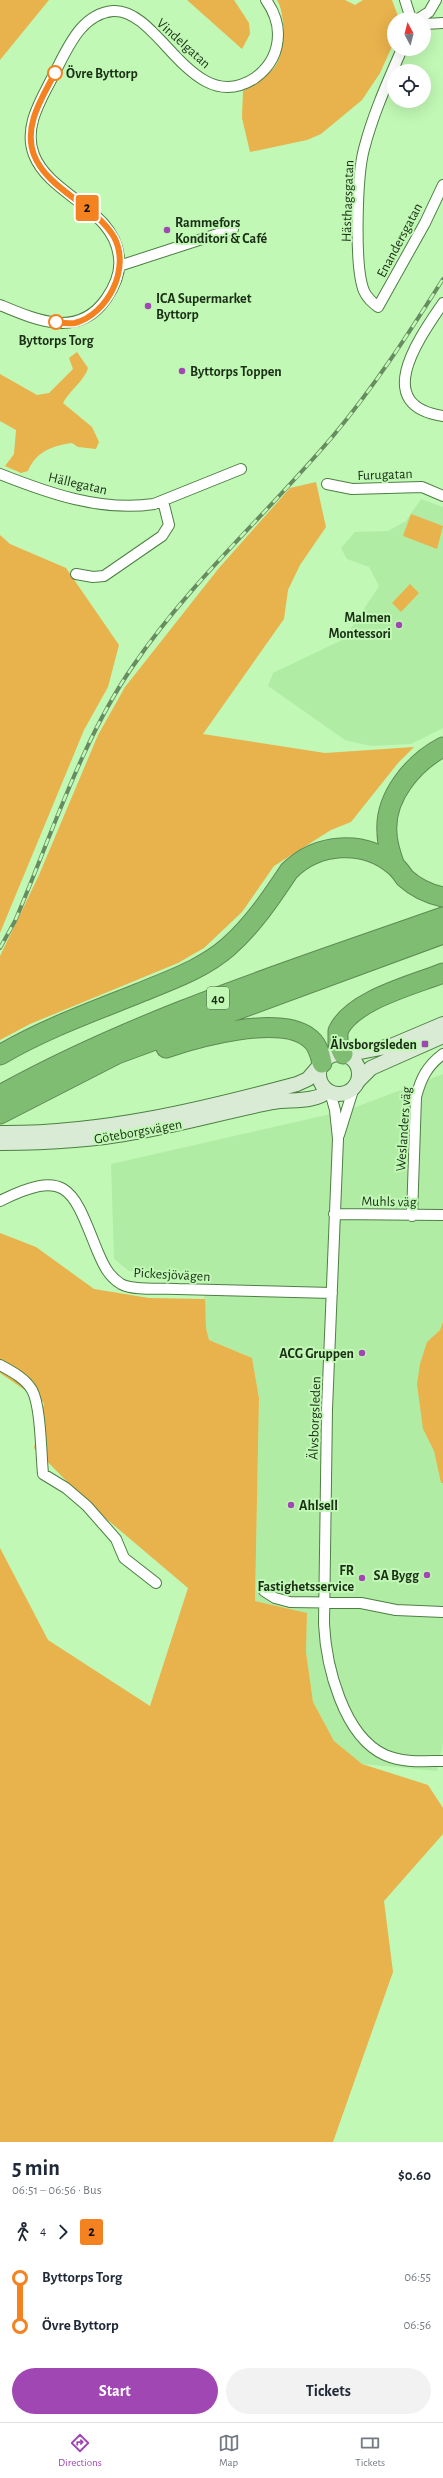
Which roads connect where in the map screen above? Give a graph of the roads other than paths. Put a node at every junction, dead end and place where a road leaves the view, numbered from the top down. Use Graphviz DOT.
graph roads {
  1 [pos="266,0"];
  2 [pos="405,0"];
  3 [pos="436,0"];
  4 [pos="409,12"];
  5 [pos="429,12"];
  6 [pos="431,24"];
  7 [pos="443,24"];
  8 [pos="399,56"];
  9 [pos="443,185"];
  10 [pos="233,229"];
  11 [pos="119,266"];
  12 [pos="443,303"];
  13 [pos="0,304"];
  14 [pos="378,306"];
  15 [pos="443,416"];
  16 [pos="241,470"];
  17 [pos="0,474"];
  18 [pos="327,484"];
  19 [pos="443,496"];
  20 [pos="162,501"];
  21 [pos="76,574"];
  22 [pos="443,747"];
  23 [pos="395,866"];
  24 [pos="443,897"];
  25 [pos="443,917"];
  26 [pos="443,934"];
  27 [pos="443,973"];
  28 [pos="443,1024"];
  29 [pos="443,1036"];
  30 [pos="0,1054"];
  31 [pos="443,1054"];
  32 [pos="344,1055"];
  33 [pos="321,1064"];
  34 [pos="356,1084"];
  35 [pos="51,1087"];
  36 [pos="329,1091"];
  37 [pos="0,1095"];
  38 [pos="273,1096"];
  39 [pos="0,1114"];
  40 [pos="0,1133"];
  41 [pos="338,1139"];
  42 [pos="8,1140"];
  43 [pos="0,1201"];
  44 [pos="334,1214"];
  45 [pos="443,1215"];
  46 [pos="412,1216"];
  47 [pos="332,1293"];
  48 [pos="0,1365"];
  49 [pos="156,1583"];
  50 [pos="264,1591"];
  51 [pos="324,1602"];
  52 [pos="443,1612"];
  53 [pos="443,1761"];
  1 -- 11 [label="street, Vindelgatan"];
  2 -- 4 [label="street"];
  3 -- 5 [label="street"];
  6 -- 7 [label="street"];
  8 -- 14 [label="street, Hästhagsgatan"];
  9 -- 14 [label="street, Enandersgatan"];
  10 -- 11 [label="street"];
  11 -- 13 [label="street, Vindelgatan"];
  12 -- 15 [label="street"];
  16 -- 20 [label="street, Hällegatan"];
  17 -- 20 [label="street, Hällegatan"];
  18 -- 19 [label="street, Furugatan"];
  20 -- 21 [label="street"];
  22 -- 23 [label="highway"];
  23 -- 24 [label="highway"];
  23 -- 30 [label="highway"];
  25 -- 37 [label="highway, 40"];
  26 -- 35 [label="highway, 40"];
  27 -- 32 [label="highway"];
  28 -- 32 [label="main road, Göteborgsvägen"];
  29 -- 34 [label="main road, Göteborgsvägen"];
  31 -- 46 [label="street, Weslanders väg"];
  32 -- 33 [label="main road, Göteborgsvägen"];
  32 -- 34 [label="main road"];
  33 -- 35 [label="highway"];
  33 -- 36 [label="main road"];
  33 -- 38 [label="main road, Göteborgsvägen"];
  34 -- 36 [label="main road, Göteborgsvägen"];
  34 -- 41 [label="street, Älvsborgsleden"];
  35 -- 39 [label="highway, 40"];
  36 -- 38 [label="main road, Göteborgsvägen"];
  36 -- 41 [label="street, Älvsborgsleden"];
  38 -- 42 [label="main road, Göteborgsvägen"];
  40 -- 42 [label="main road, Göteborgsvägen"];
  41 -- 44 [label="street, Älvsborgsleden"];
  43 -- 47 [label="street, Pickesjövägen"];
  44 -- 46 [label="street, Muhls väg"];
  44 -- 47 [label="street, Älvsborgsleden"];
  45 -- 46 [label="street, Muhls väg"];
  47 -- 51 [label="street, Älvsborgsleden"];
  48 -- 49 [label="street"];
  50 -- 51 [label="street"];
  51 -- 52 [label="street"];
  51 -- 53 [label="street, Älvsborgsleden"];
}
